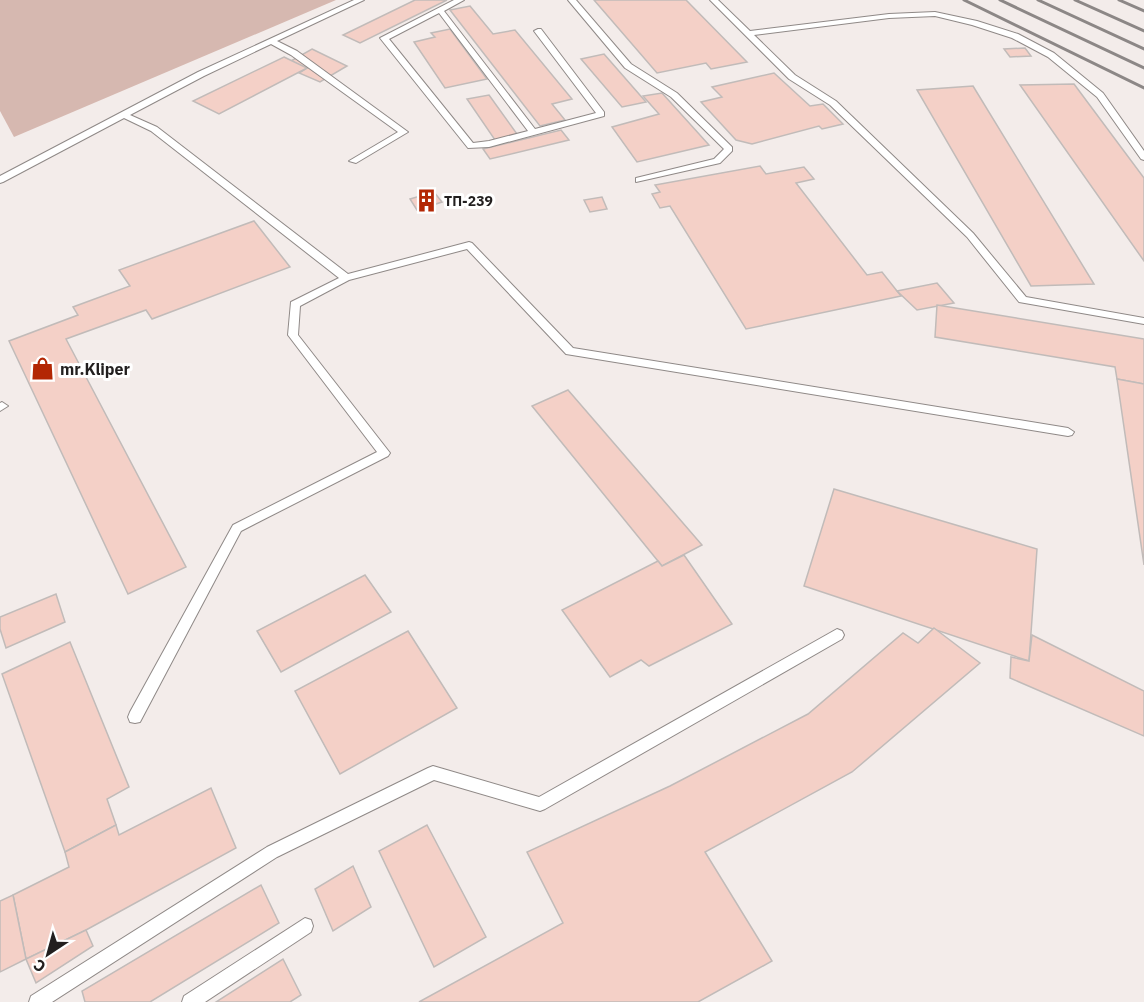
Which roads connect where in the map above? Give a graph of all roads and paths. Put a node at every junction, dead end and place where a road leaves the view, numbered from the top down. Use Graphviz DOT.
graph roads {
  1 [pos="360,0"];
  2 [pos="460,0"];
  3 [pos="572,0"];
  4 [pos="714,0"];
  5 [pos="440,10"];
  6 [pos="538,31"];
  7 [pos="748,34"];
  8 [pos="271,42"];
  9 [pos="124,116"];
  10 [pos="533,132"];
  11 [pos="1144,157"];
  12 [pos="353,161"];
  13 [pos="0,180"];
  14 [pos="639,180"];
  15 [pos="346,278"];
  16 [pos="1144,321"];
  17 [pos="1068,432"];
  18 [pos="837,635"];
  19 [pos="135,717"];
  20 [pos="305,926"];
  21 [pos="36,1002"];
  22 [pos="190,1002"];
  1 -- 8 [label="lane"];
  2 -- 5 [label="lane"];
  3 -- 14 [label="lane"];
  4 -- 7 [label="lane"];
  5 -- 10 [label="lane"];
  5 -- 10 [label="lane"];
  6 -- 10 [label="lane"];
  7 -- 11 [label="lane"];
  7 -- 16 [label="lane"];
  8 -- 9 [label="lane"];
  8 -- 12 [label="lane"];
  9 -- 13 [label="lane"];
  9 -- 15 [label="lane"];
  15 -- 17 [label="lane"];
  15 -- 19 [label="lane"];
  18 -- 21 [label="lane"];
  20 -- 22 [label="lane"];
}
